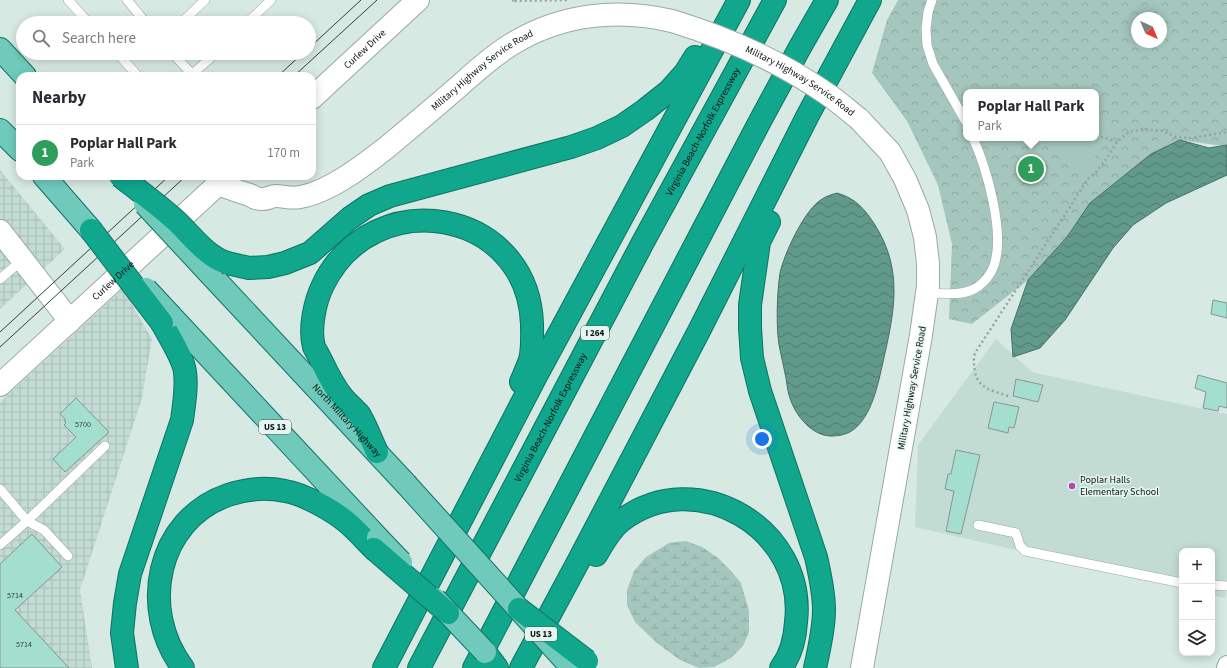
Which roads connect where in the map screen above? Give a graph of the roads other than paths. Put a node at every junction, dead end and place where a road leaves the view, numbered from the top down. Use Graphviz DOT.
graph roads {
  1 [pos="68,0"];
  2 [pos="126,0"];
  3 [pos="205,0"];
  4 [pos="271,0"];
  5 [pos="418,0"];
  6 [pos="734,0"];
  7 [pos="739,0"];
  8 [pos="775,0"];
  9 [pos="826,0"];
  10 [pos="870,0"];
  11 [pos="932,0"];
  12 [pos="83,16"];
  13 [pos="140,16"];
  14 [pos="188,16"];
  15 [pos="254,16"];
  16 [pos="0,49"];
  17 [pos="123,60"];
  18 [pos="178,60"];
  19 [pos="208,60"];
  20 [pos="21,72"];
  21 [pos="134,72"];
  22 [pos="188,72"];
  23 [pos="194,72"];
  24 [pos="316,94"];
  25 [pos="808,115"];
  26 [pos="963,117"];
  27 [pos="0,130"];
  28 [pos="974,141"];
  29 [pos="16,146"];
  30 [pos="47,180"];
  31 [pos="124,180"];
  32 [pos="223,180"];
  33 [pos="249,180"];
  34 [pos="275,196"];
  35 [pos="91,230"];
  36 [pos="0,231"];
  37 [pos="22,260"];
  38 [pos="219,269"];
  39 [pos="0,279"];
  40 [pos="927,294"];
  41 [pos="166,319"];
  42 [pos="70,321"];
  43 [pos="0,385"];
  44 [pos="105,446"];
  45 [pos="377,452"];
  46 [pos="487,470"];
  47 [pos="0,489"];
  48 [pos="27,521"];
  49 [pos="978,525"];
  50 [pos="376,544"];
  51 [pos="0,545"];
  52 [pos="443,555"];
  53 [pos="68,556"];
  54 [pos="1179,582"];
  55 [pos="1215,585"];
  56 [pos="1227,586"];
  57 [pos="518,608"];
  58 [pos="448,613"];
  59 [pos="524,662"];
  60 [pos="489,664"];
  61 [pos="584,666"];
  62 [pos="128,668"];
  63 [pos="183,668"];
  64 [pos="370,668"];
  65 [pos="384,668"];
  66 [pos="419,668"];
  67 [pos="782,668"];
  68 [pos="815,668"];
  69 [pos="862,668"];
  1 -- 12 [label="lane"];
  2 -- 13 [label="lane"];
  3 -- 14 [label="lane"];
  4 -- 15 [label="lane"];
  5 -- 24 [label="street, Curlew Drive"];
  6 -- 38 [label="highway"];
  7 -- 46 [label="highway"];
  8 -- 66 [label="highway, Virginia Beach-Norfolk Expressway / I 264"];
  9 -- 60 [label="highway"];
  10 -- 25 [label="highway"];
  11 -- 26 [label="lane"];
  16 -- 20 [label="main road"];
  17 -- 21 [label="lane"];
  18 -- 22 [label="lane"];
  19 -- 23 [label="lane"];
  25 -- 59 [label="highway"];
  25 -- 68 [label="highway"];
  27 -- 29 [label="main road"];
  28 -- 40 [label="lane"];
  30 -- 35 [label="main road"];
  31 -- 38 [label="highway, bridge"];
  32 -- 34 [label="street, Military Highway Service Road"];
  32 -- 42 [label="street, Curlew Drive"];
  33 -- 34 [label="street"];
  34 -- 40 [label="street, Military Highway Service Road, bridge"];
  35 -- 41 [label="highway, bridge"];
  36 -- 37 [label="street"];
  37 -- 39 [label="lane"];
  37 -- 42 [label="street"];
  38 -- 45 [label="main road, North Military Highway"];
  40 -- 69 [label="street, Military Highway Service Road"];
  41 -- 50 [label="main road, US 13"];
  41 -- 62 [label="highway"];
  42 -- 43 [label="street, Curlew Drive"];
  44 -- 48 [label="lane"];
  45 -- 46 [label="highway"];
  45 -- 57 [label="main road, North Military Highway, bridge"];
  46 -- 52 [label="highway"];
  47 -- 48 [label="lane"];
  48 -- 51 [label="lane"];
  48 -- 53 [label="lane"];
  49 -- 54 [label="lane"];
  50 -- 58 [label="highway, bridge"];
  50 -- 63 [label="highway"];
  52 -- 64 [label="highway"];
  52 -- 65 [label="highway"];
  55 -- 56 [label="lane"];
  57 -- 61 [label="highway, bridge"];
  58 -- 60 [label="main road, bridge"];
  59 -- 67 [label="highway"];
}
